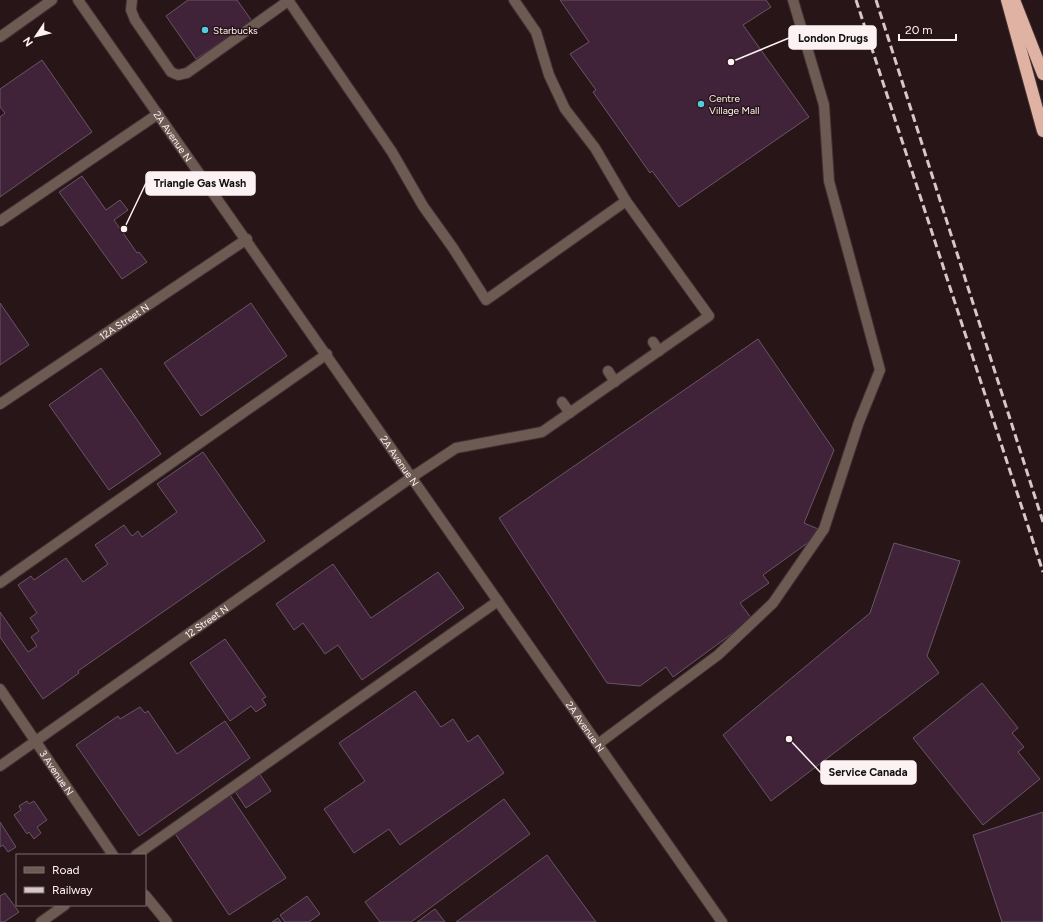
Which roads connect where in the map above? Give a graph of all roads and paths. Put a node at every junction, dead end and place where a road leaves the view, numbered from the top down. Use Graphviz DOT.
graph roads {
  1 [pos="52,0"];
  2 [pos="78,0"];
  3 [pos="132,0"];
  4 [pos="288,0"];
  5 [pos="514,0"];
  6 [pos="793,0"];
  7 [pos="1006,0"];
  8 [pos="1014,0"];
  9 [pos="0,37"];
  10 [pos="1043,74"];
  11 [pos="158,114"];
  12 [pos="1043,131"];
  13 [pos="626,201"];
  14 [pos="0,222"];
  15 [pos="247,239"];
  16 [pos="653,342"];
  17 [pos="660,351"];
  18 [pos="327,354"];
  19 [pos="608,371"];
  20 [pos="615,382"];
  21 [pos="562,402"];
  22 [pos="0,404"];
  23 [pos="570,413"];
  24 [pos="412,477"];
  25 [pos="0,583"];
  26 [pos="498,601"];
  27 [pos="0,689"];
  28 [pos="35,742"];
  29 [pos="598,744"];
  30 [pos="0,766"];
  31 [pos="112,854"];
  32 [pos="137,854"];
  33 [pos="146,896"];
  34 [pos="64,906"];
  35 [pos="41,922"];
  36 [pos="167,922"];
  37 [pos="722,922"];
  1 -- 9 [label="street"];
  2 -- 11 [label="street, 2A Avenue N"];
  3 -- 4 [label="street"];
  4 -- 13 [label="street"];
  5 -- 13 [label="street"];
  6 -- 29 [label="street"];
  7 -- 12 [label="highway"];
  8 -- 10 [label="highway"];
  11 -- 14 [label="street"];
  11 -- 15 [label="street, 2A Avenue N"];
  13 -- 17 [label="street, 12 Street N"];
  15 -- 18 [label="street, 2A Avenue N"];
  15 -- 22 [label="street, 12A Street N"];
  16 -- 17 [label="street"];
  17 -- 20 [label="street, 12 Street N"];
  18 -- 24 [label="street, 2A Avenue N"];
  18 -- 25 [label="street"];
  19 -- 20 [label="street"];
  20 -- 23 [label="street, 12 Street N"];
  21 -- 23 [label="street"];
  23 -- 24 [label="street, 12 Street N"];
  24 -- 26 [label="street, 2A Avenue N"];
  24 -- 28 [label="street, 12 Street N"];
  26 -- 29 [label="street, 2A Avenue N"];
  26 -- 32 [label="street"];
  27 -- 28 [label="street, 3 Avenue N"];
  28 -- 30 [label="street, 12 Street N"];
  28 -- 31 [label="street, 3 Avenue N"];
  29 -- 37 [label="street, 2A Avenue N"];
  33 -- 36 [label="street"];
  34 -- 35 [label="street"];
}
